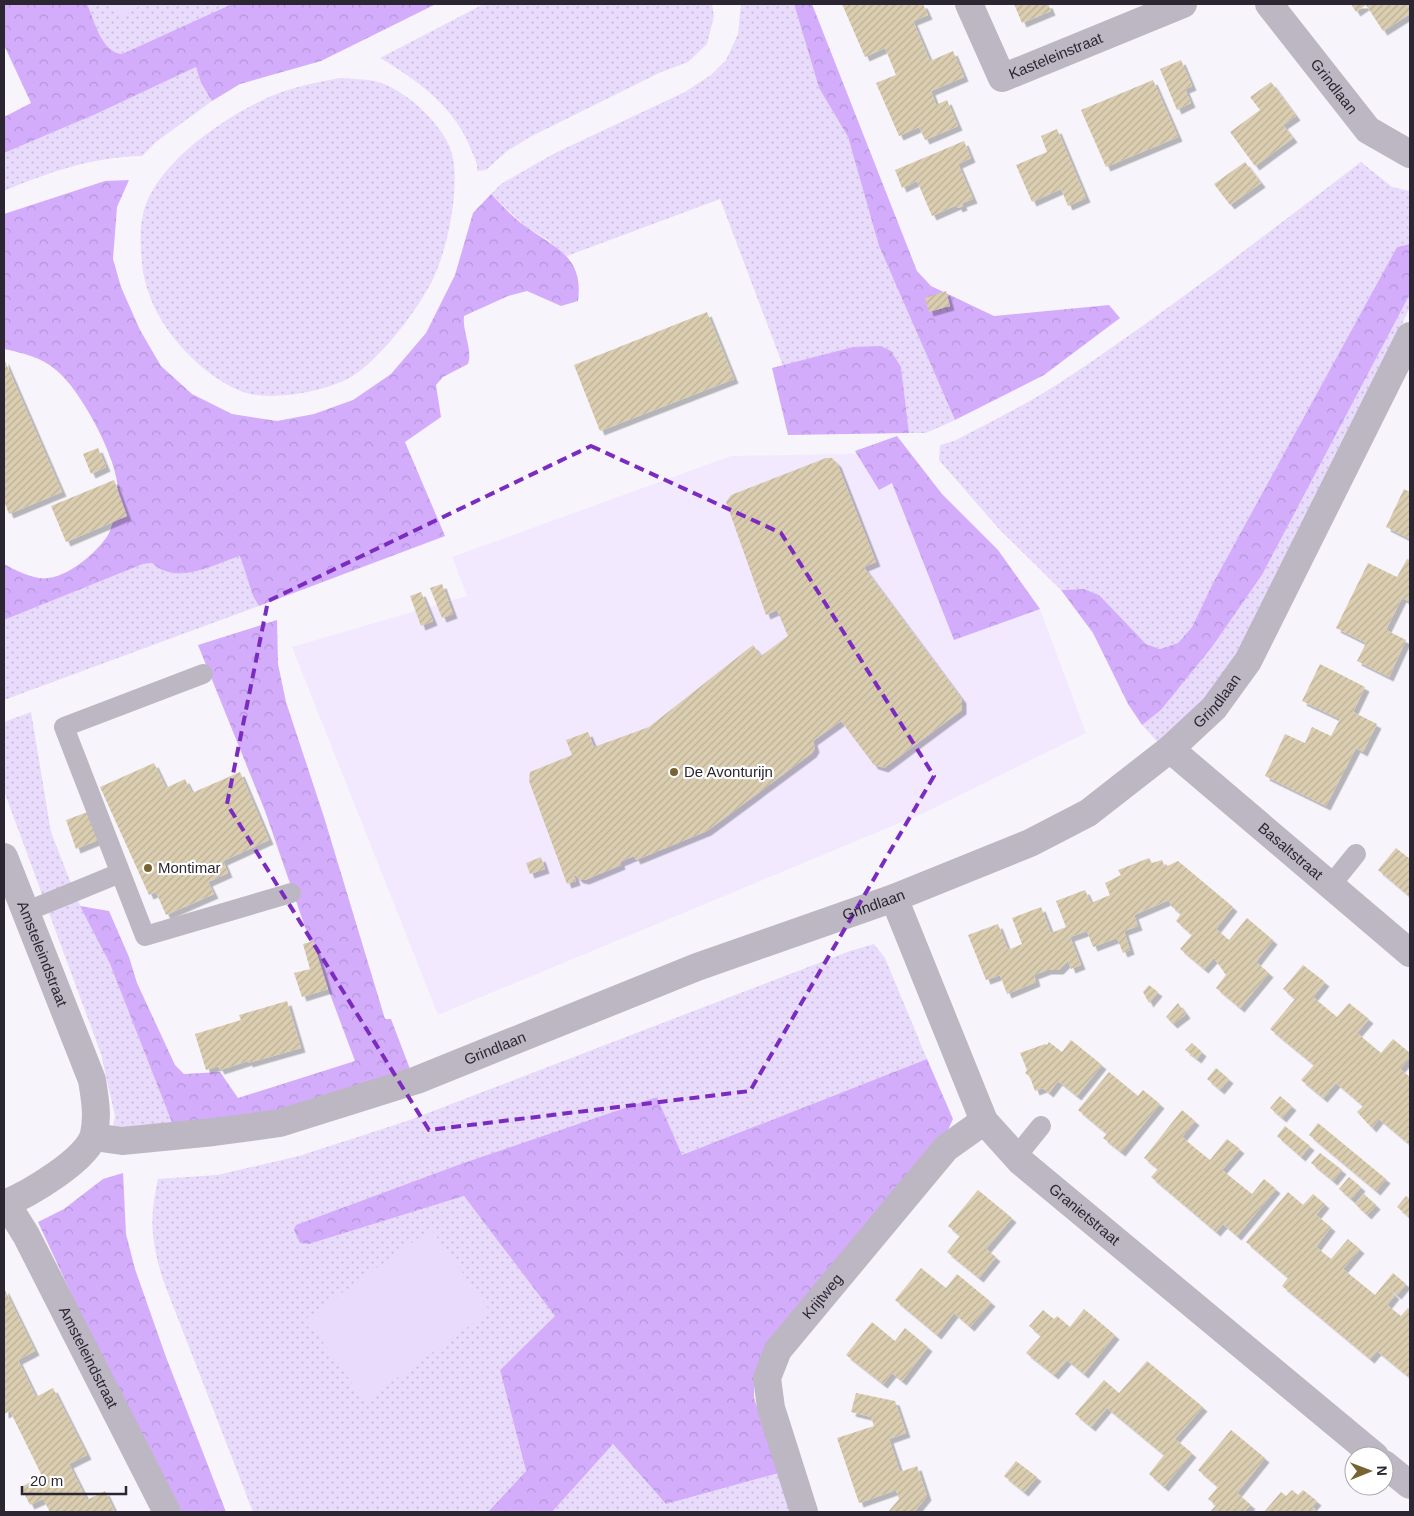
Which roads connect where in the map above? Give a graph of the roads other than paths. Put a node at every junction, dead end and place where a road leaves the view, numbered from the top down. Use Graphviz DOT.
graph roads {
  1 [pos="970,4"];
  2 [pos="1183,4"];
  3 [pos="1269,4"];
  4 [pos="1410,154"];
  5 [pos="1410,336"];
  6 [pos="203,674"];
  7 [pos="1170,749"];
  8 [pos="1356,854"];
  9 [pos="4,857"];
  10 [pos="120,873"];
  11 [pos="1331,885"];
  12 [pos="291,893"];
  13 [pos="894,898"];
  14 [pos="25,912"];
  15 [pos="1410,953"];
  16 [pos="984,1121"];
  17 [pos="1040,1126"];
  18 [pos="94,1137"];
  19 [pos="1016,1157"];
  20 [pos="5,1204"];
  21 [pos="1363,1446"];
  22 [pos="1394,1472"];
  23 [pos="1410,1485"];
  24 [pos="167,1512"];
  25 [pos="804,1512"];
  1 -- 2 [label="street, Kasteleinstraat"];
  3 -- 4 [label="street, Grindlaan"];
  5 -- 7 [label="street, Grindlaan"];
  6 -- 10 [label="lane"];
  7 -- 11 [label="street, Basaltstraat"];
  7 -- 13 [label="street, Grindlaan"];
  8 -- 11 [label="lane"];
  9 -- 14 [label="street, Amsteleindstraat"];
  10 -- 12 [label="lane"];
  10 -- 14 [label="lane"];
  11 -- 15 [label="street, Basaltstraat"];
  13 -- 16 [label="street, Granietstraat"];
  13 -- 18 [label="street, Grindlaan"];
  14 -- 18 [label="street, Amsteleindstraat"];
  16 -- 19 [label="street, Granietstraat"];
  16 -- 25 [label="street, Krijtweg"];
  17 -- 19 [label="lane"];
  18 -- 20 [label="street"];
  19 -- 21 [label="street, Granietstraat"];
  20 -- 24 [label="street, Amsteleindstraat"];
  22 -- 23 [label="street"];
}
